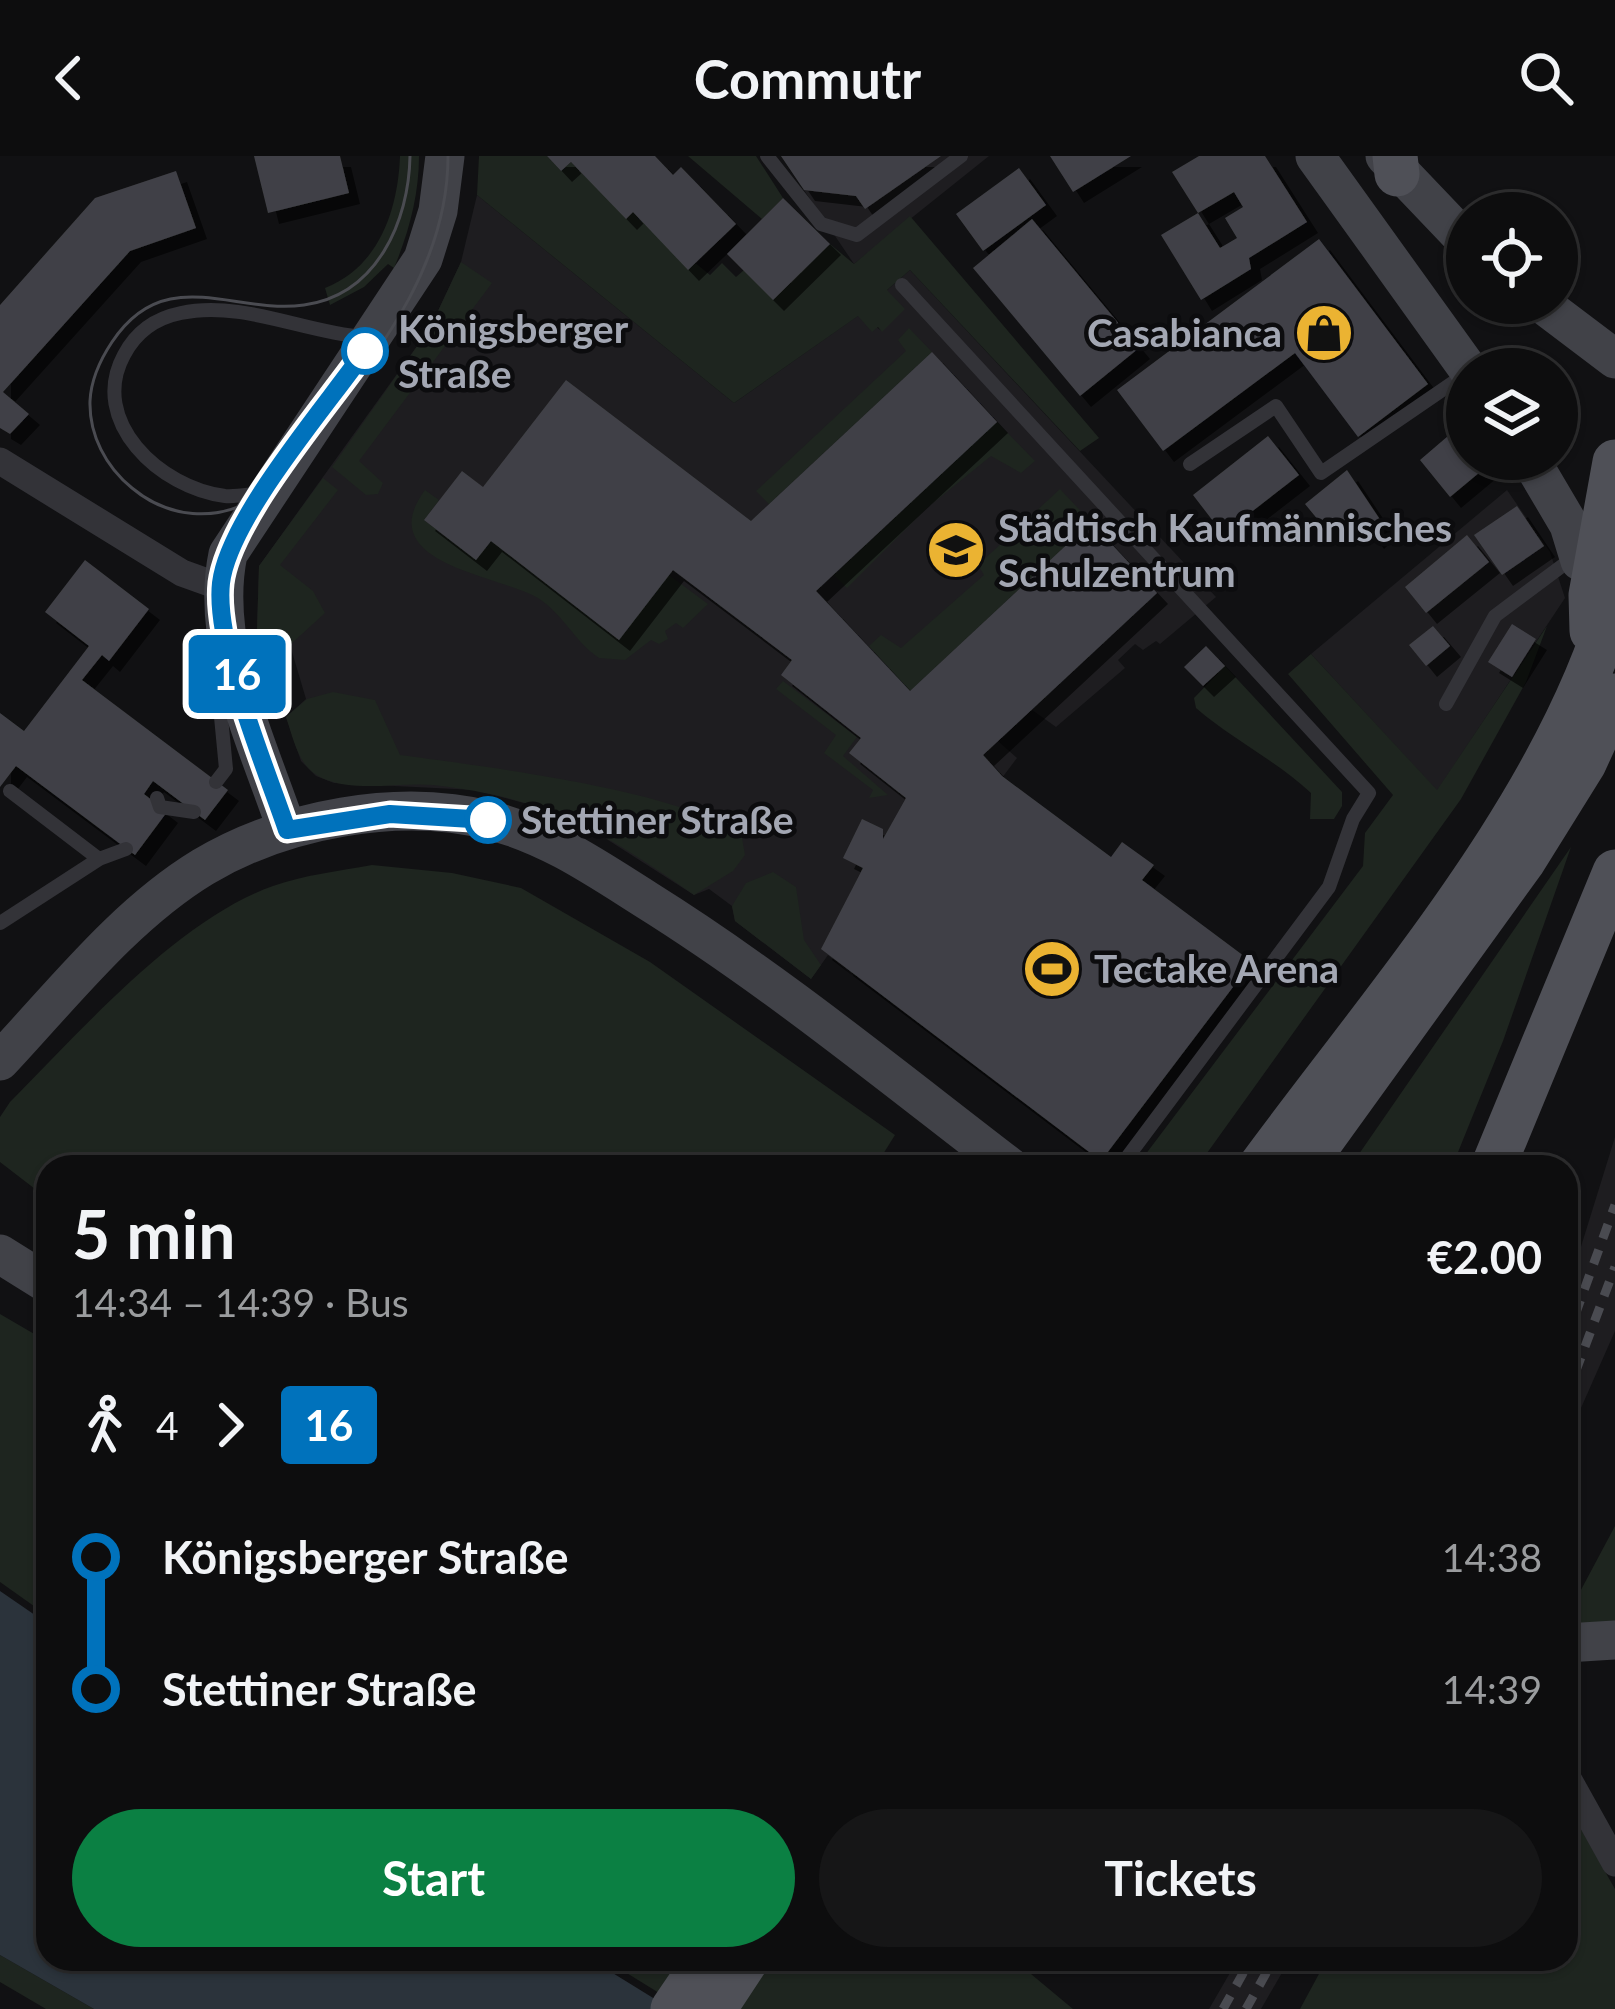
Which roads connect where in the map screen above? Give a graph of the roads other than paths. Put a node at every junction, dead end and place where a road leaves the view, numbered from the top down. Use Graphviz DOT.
graph roads {
  1 [pos="445,156"];
  2 [pos="767,156"];
  3 [pos="961,156"];
  4 [pos="1315,156"];
  5 [pos="1392,162"];
  6 [pos="1446,220"];
  7 [pos="902,285"];
  8 [pos="1569,324"];
  9 [pos="375,338"];
  10 [pos="1451,348"];
  11 [pos="1615,359"];
  12 [pos="1446,386"];
  13 [pos="0,461"];
  14 [pos="1615,462"];
  15 [pos="1190,464"];
  16 [pos="1542,480"];
  17 [pos="265,493"];
  18 [pos="1591,577"];
  19 [pos="221,586"];
  20 [pos="1598,692"];
  21 [pos="219,695"];
  22 [pos="1446,704"];
  23 [pos="216,782"];
  24 [pos="10,791"];
  25 [pos="158,798"];
  26 [pos="194,812"];
  27 [pos="287,830"];
  28 [pos="126,849"];
  29 [pos="99,859"];
  30 [pos="1615,872"];
  31 [pos="0,923"];
  32 [pos="1378,1033"];
  33 [pos="0,1061"];
  34 [pos="994,1155"];
  35 [pos="1129,1155"];
  36 [pos="1271,1155"];
  37 [pos="1309,1155"];
  38 [pos="1497,1155"];
  39 [pos="0,1254"];
  40 [pos="36,1276"];
  41 [pos="1615,1640"];
  42 [pos="1578,1642"];
  43 [pos="1578,1797"];
  44 [pos="1615,1863"];
  45 [pos="698,1971"];
  46 [pos="739,1971"];
  47 [pos="673,2009"];
  48 [pos="714,2009"];
  1 -- 9 [label="main road"];
  2 -- 3 [label="lane"];
  4 -- 10 [label="main road"];
  5 -- 6 [label="main road"];
  7 -- 35 [label="lane"];
  8 -- 11 [label="main road"];
  9 -- 17 [label="main road"];
  9 -- 17 [label="lane"];
  12 -- 15 [label="lane"];
  13 -- 19 [label="street"];
  14 -- 18 [label="main road"];
  16 -- 18 [label="main road"];
  17 -- 19 [label="main road"];
  18 -- 20 [label="main road"];
  18 -- 22 [label="lane"];
  19 -- 27 [label="main road"];
  20 -- 32 [label="main road"];
  21 -- 23 [label="lane"];
  24 -- 29 [label="lane"];
  25 -- 26 [label="lane"];
  27 -- 33 [label="main road"];
  27 -- 34 [label="main road"];
  28 -- 29 [label="lane"];
  29 -- 31 [label="lane"];
  30 -- 38 [label="main road"];
  32 -- 36 [label="main road"];
  32 -- 37 [label="main road"];
  39 -- 40 [label="main road"];
  41 -- 42 [label="main road"];
  43 -- 44 [label="street"];
  45 -- 47 [label="main road"];
  46 -- 48 [label="main road"];
}
